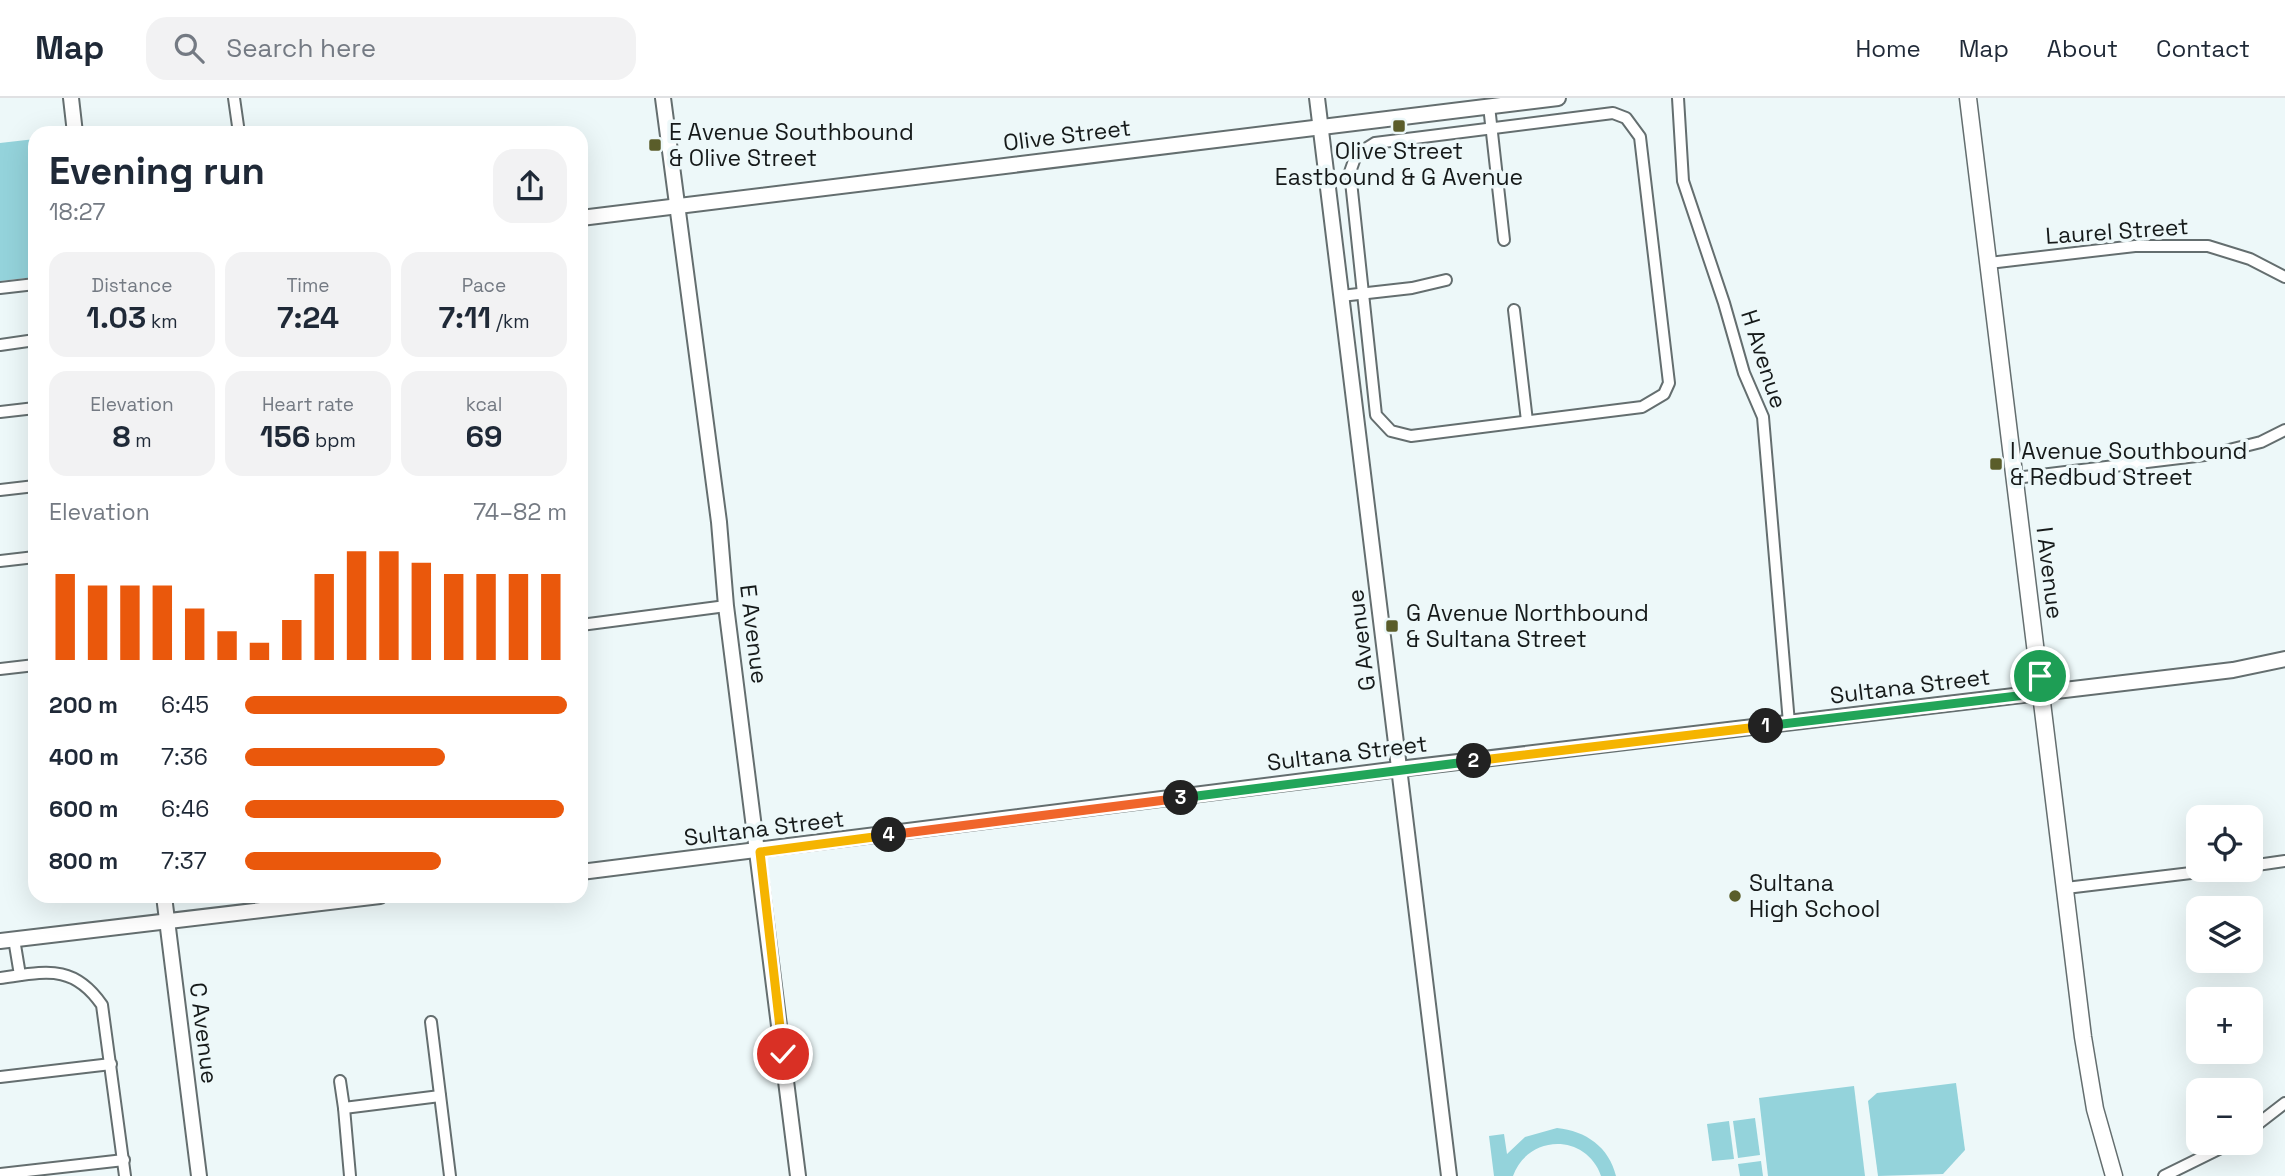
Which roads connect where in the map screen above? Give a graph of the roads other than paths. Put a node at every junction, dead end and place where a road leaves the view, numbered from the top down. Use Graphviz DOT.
graph roads {
  1 [pos="71,98"];
  2 [pos="234,98"];
  3 [pos="663,98"];
  4 [pos="1317,98"];
  5 [pos="1558,98"];
  6 [pos="1678,98"];
  7 [pos="1968,98"];
  8 [pos="1489,106"];
  9 [pos="74,126"];
  10 [pos="238,126"];
  11 [pos="1320,127"];
  12 [pos="1492,130"];
  13 [pos="675,206"];
  14 [pos="588,217"];
  15 [pos="1504,240"];
  16 [pos="1989,263"];
  17 [pos="2285,277"];
  18 [pos="1446,281"];
  19 [pos="28,285"];
  20 [pos="0,288"];
  21 [pos="1362,294"];
  22 [pos="1341,296"];
  23 [pos="1514,310"];
  24 [pos="28,341"];
  25 [pos="0,345"];
  26 [pos="28,409"];
  27 [pos="0,412"];
  28 [pos="1527,421"];
  29 [pos="2285,429"];
  30 [pos="2015,478"];
  31 [pos="28,487"];
  32 [pos="0,490"];
  33 [pos="28,558"];
  34 [pos="0,561"];
  35 [pos="726,606"];
  36 [pos="588,624"];
  37 [pos="2285,659"];
  38 [pos="28,666"];
  39 [pos="0,669"];
  40 [pos="2042,693"];
  41 [pos="1789,723"];
  42 [pos="1399,769"];
  43 [pos="760,852"];
  44 [pos="2285,861"];
  45 [pos="2263,864"];
  46 [pos="588,871"];
  47 [pos="2186,874"];
  48 [pos="2066,888"];
  49 [pos="165,903"];
  50 [pos="323,903"];
  51 [pos="167,922"];
  52 [pos="7,940"];
  53 [pos="19,972"];
  54 [pos="0,978"];
  55 [pos="431,1022"];
  56 [pos="111,1064"];
  57 [pos="0,1077"];
  58 [pos="340,1081"];
  59 [pos="440,1096"];
  60 [pos="2285,1103"];
  61 [pos="344,1108"];
  62 [pos="2263,1120"];
  63 [pos="2207,1155"];
  64 [pos="124,1160"];
  65 [pos="0,1174"];
  66 [pos="125,1176"];
  67 [pos="199,1176"];
  68 [pos="350,1176"];
  69 [pos="450,1176"];
  70 [pos="798,1176"];
  71 [pos="1449,1176"];
  72 [pos="2114,1176"];
  73 [pos="2164,1176"];
  1 -- 9 [label="street"];
  2 -- 10 [label="street"];
  3 -- 13 [label="street, E Avenue"];
  4 -- 11 [label="street, G Avenue"];
  5 -- 8 [label="street, Olive Street"];
  6 -- 41 [label="street, H Avenue"];
  7 -- 16 [label="main road, I Avenue"];
  8 -- 11 [label="street, Olive Street"];
  8 -- 12 [label="street"];
  11 -- 13 [label="street, Olive Street"];
  11 -- 22 [label="street, G Avenue"];
  12 -- 15 [label="street"];
  12 -- 21 [label="street"];
  12 -- 28 [label="street"];
  13 -- 14 [label="street, Olive Street"];
  13 -- 35 [label="street, E Avenue"];
  16 -- 17 [label="street, Laurel Street"];
  16 -- 30 [label="main road, I Avenue"];
  18 -- 21 [label="street"];
  19 -- 20 [label="street"];
  21 -- 22 [label="street"];
  21 -- 28 [label="street"];
  22 -- 42 [label="street, G Avenue"];
  23 -- 28 [label="street"];
  24 -- 25 [label="street"];
  26 -- 27 [label="street"];
  29 -- 30 [label="street"];
  30 -- 40 [label="main road, I Avenue"];
  31 -- 32 [label="street"];
  33 -- 34 [label="street"];
  35 -- 36 [label="street"];
  35 -- 43 [label="street, E Avenue"];
  37 -- 40 [label="street, Sultana Street"];
  38 -- 39 [label="street"];
  40 -- 41 [label="street, Sultana Street"];
  40 -- 48 [label="main road, I Avenue"];
  41 -- 42 [label="street, Sultana Street"];
  42 -- 43 [label="street, Sultana Street"];
  42 -- 71 [label="street, G Avenue"];
  43 -- 46 [label="street, Sultana Street"];
  43 -- 70 [label="street, E Avenue"];
  44 -- 45 [label="street"];
  47 -- 48 [label="street"];
  48 -- 72 [label="main road, I Avenue"];
  49 -- 51 [label="street, C Avenue"];
  50 -- 51 [label="street"];
  51 -- 52 [label="street"];
  51 -- 67 [label="street, C Avenue"];
  52 -- 53 [label="street"];
  53 -- 54 [label="street"];
  53 -- 56 [label="street"];
  55 -- 59 [label="street"];
  56 -- 57 [label="street"];
  56 -- 64 [label="street"];
  58 -- 61 [label="street"];
  59 -- 61 [label="street"];
  59 -- 69 [label="street"];
  60 -- 62 [label="street"];
  61 -- 68 [label="street"];
  63 -- 73 [label="street"];
  64 -- 65 [label="street"];
  64 -- 66 [label="street"];
}
